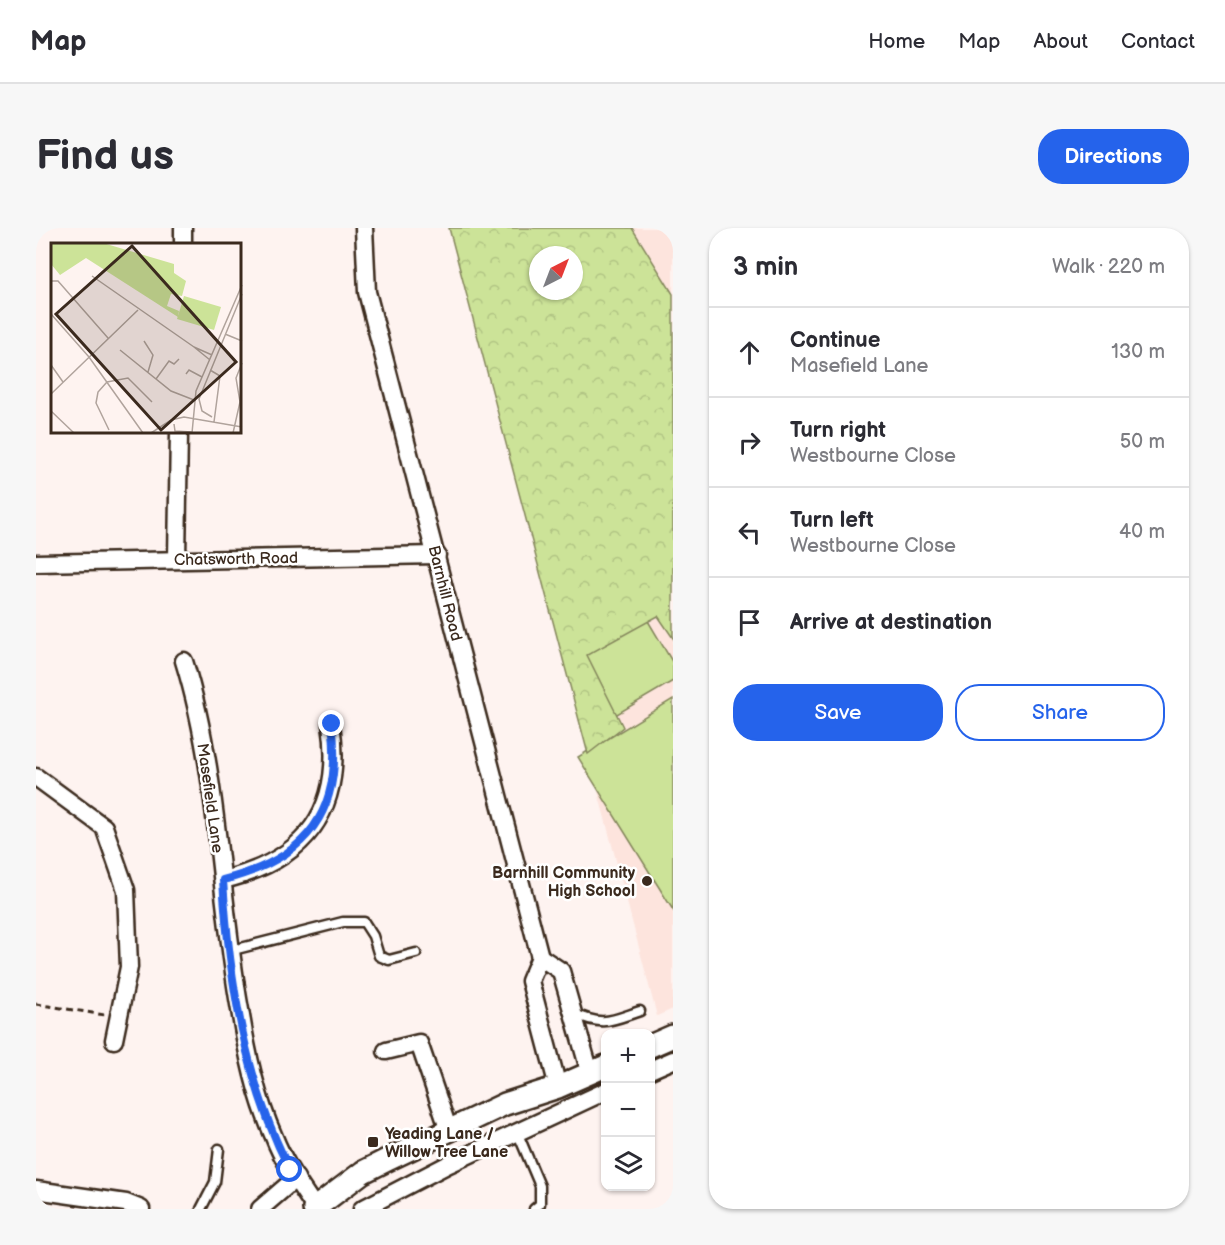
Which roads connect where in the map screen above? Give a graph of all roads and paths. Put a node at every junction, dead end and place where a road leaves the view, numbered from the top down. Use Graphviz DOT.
graph roads {
  1 [pos="364,228"];
  2 [pos="179,434"];
  3 [pos="437,555"];
  4 [pos="177,559"];
  5 [pos="36,563"];
  6 [pos="184,661"];
  7 [pos="332,724"];
  8 [pos="36,777"];
  9 [pos="223,880"];
  10 [pos="229,951"];
  11 [pos="416,953"];
  12 [pos="540,957"];
  13 [pos="36,1004"];
  14 [pos="640,1011"];
  15 [pos="573,1012"];
  16 [pos="119,1017"];
  17 [pos="673,1036"];
  18 [pos="114,1041"];
  19 [pos="655,1044"];
  20 [pos="386,1051"];
  21 [pos="673,1060"];
  22 [pos="655,1068"];
  23 [pos="582,1076"];
  24 [pos="601,1093"];
  25 [pos="586,1100"];
  26 [pos="450,1131"];
  27 [pos="518,1134"];
  28 [pos="219,1149"];
  29 [pos="296,1178"];
  30 [pos="36,1190"];
  31 [pos="314,1208"];
  32 [pos="141,1209"];
  33 [pos="201,1209"];
  34 [pos="260,1209"];
  35 [pos="362,1209"];
  36 [pos="534,1209"];
  1 -- 3 [label="street, Barnhill Road"];
  2 -- 4 [label="street"];
  3 -- 4 [label="street, Chatsworth Road"];
  3 -- 12 [label="street, Barnhill Road"];
  4 -- 5 [label="street, Chatsworth Road"];
  6 -- 9 [label="street, Masefield Lane"];
  7 -- 9 [label="street"];
  8 -- 16 [label="street"];
  9 -- 10 [label="street, Masefield Lane"];
  10 -- 11 [label="lane"];
  10 -- 29 [label="street, Masefield Lane"];
  12 -- 15 [label="street"];
  12 -- 23 [label="street"];
  13 -- 16 [label="path"];
  14 -- 15 [label="lane"];
  15 -- 23 [label="street"];
  16 -- 18 [label="street"];
  17 -- 19 [label="street"];
  20 -- 26 [label="street"];
  21 -- 22 [label="street"];
  23 -- 25 [label="street"];
  23 -- 26 [label="street"];
  24 -- 25 [label="street"];
  25 -- 27 [label="street"];
  26 -- 31 [label="street"];
  27 -- 35 [label="street"];
  27 -- 36 [label="lane"];
  28 -- 33 [label="lane"];
  29 -- 31 [label="street, Masefield Lane"];
  29 -- 34 [label="street"];
  30 -- 32 [label="street"];
}
